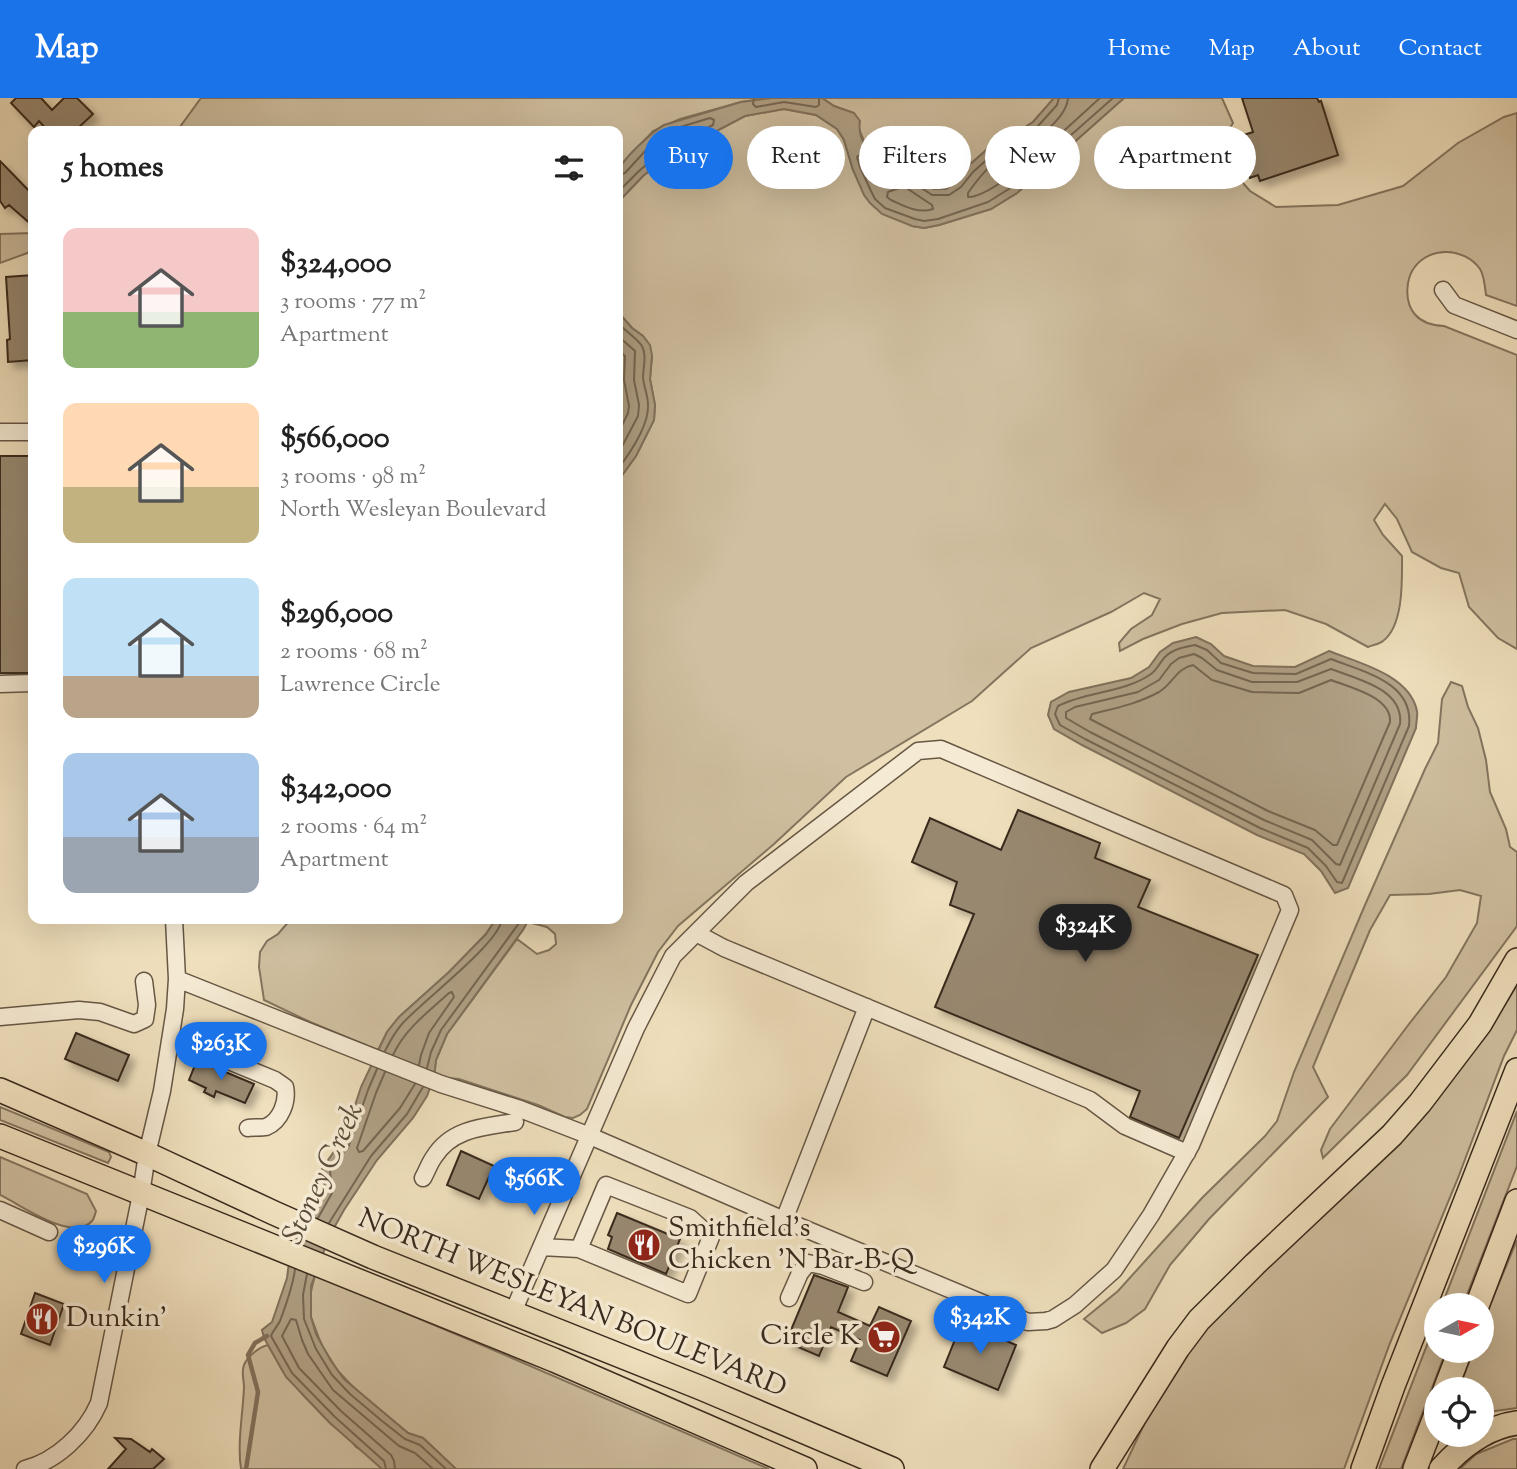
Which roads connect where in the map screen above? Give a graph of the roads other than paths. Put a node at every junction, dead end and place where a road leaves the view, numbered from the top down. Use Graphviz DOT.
graph roads {
  1 [pos="1443,290"];
  2 [pos="1517,330"];
  3 [pos="0,432"];
  4 [pos="28,432"];
  5 [pos="28,683"];
  6 [pos="0,684"];
  7 [pos="174,924"];
  8 [pos="696,933"];
  9 [pos="1517,960"];
  10 [pos="177,979"];
  11 [pos="144,981"];
  12 [pos="867,1007"];
  13 [pos="0,1017"];
  14 [pos="206,1046"];
  15 [pos="1517,1070"];
  16 [pos="0,1090"];
  17 [pos="517,1115"];
  18 [pos="248,1128"];
  19 [pos="0,1136"];
  20 [pos="590,1136"];
  21 [pos="147,1153"];
  22 [pos="1186,1153"];
  23 [pos="423,1178"];
  24 [pos="141,1194"];
  25 [pos="1517,1200"];
  26 [pos="0,1210"];
  27 [pos="784,1220"];
  28 [pos="49,1232"];
  29 [pos="541,1247"];
  30 [pos="579,1249"];
  31 [pos="864,1282"];
  32 [pos="1482,1293"];
  33 [pos="789,1298"];
  34 [pos="513,1312"];
  35 [pos="701,1388"];
  36 [pos="1143,1405"];
  37 [pos="689,1418"];
  38 [pos="1517,1423"];
  39 [pos="1424,1446"];
  40 [pos="35,1468"];
  41 [pos="805,1469"];
  42 [pos="892,1469"];
  43 [pos="1102,1469"];
  44 [pos="1115,1469"];
  45 [pos="1363,1469"];
  46 [pos="1415,1469"];
  47 [pos="1441,1469"];
  1 -- 2 [label="street"];
  3 -- 4 [label="street"];
  5 -- 6 [label="street"];
  7 -- 10 [label="street"];
  8 -- 12 [label="street"];
  8 -- 20 [label="street"];
  8 -- 22 [label="street"];
  9 -- 36 [label="highway"];
  10 -- 17 [label="street"];
  10 -- 21 [label="street"];
  11 -- 13 [label="street"];
  12 -- 22 [label="street"];
  12 -- 27 [label="street"];
  14 -- 18 [label="street"];
  15 -- 45 [label="highway"];
  16 -- 21 [label="highway, NORTH WESLEYAN BOULEVARD"];
  17 -- 20 [label="street"];
  17 -- 23 [label="street"];
  19 -- 24 [label="highway, NORTH WESLEYAN BOULEVARD"];
  20 -- 27 [label="street"];
  20 -- 29 [label="street"];
  21 -- 24 [label="street"];
  21 -- 34 [label="highway, NORTH WESLEYAN BOULEVARD"];
  22 -- 27 [label="street"];
  24 -- 37 [label="highway, NORTH WESLEYAN BOULEVARD"];
  24 -- 40 [label="street"];
  25 -- 32 [label="highway"];
  26 -- 28 [label="street"];
  29 -- 30 [label="street"];
  29 -- 34 [label="street"];
  30 -- 30 [label="street"];
  31 -- 33 [label="street"];
  34 -- 35 [label="highway, NORTH WESLEYAN BOULEVARD"];
  35 -- 37 [label="highway"];
  35 -- 42 [label="highway, NORTH WESLEYAN BOULEVARD"];
  36 -- 43 [label="highway"];
  36 -- 44 [label="highway"];
  37 -- 41 [label="highway, NORTH WESLEYAN BOULEVARD"];
  38 -- 47 [label="highway"];
  39 -- 46 [label="highway"];
}
